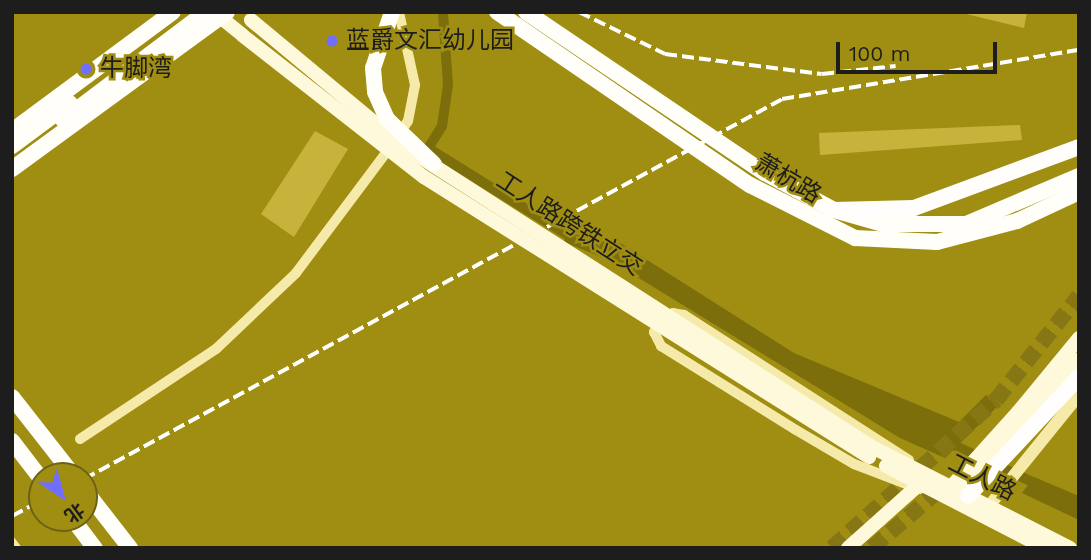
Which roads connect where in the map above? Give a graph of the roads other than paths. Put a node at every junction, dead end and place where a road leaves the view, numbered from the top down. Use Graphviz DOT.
graph roads {
  1 [pos="173,12"];
  2 [pos="192,12"];
  3 [pos="392,12"];
  4 [pos="400,12"];
  5 [pos="526,12"];
  6 [pos="217,14"];
  7 [pos="246,16"];
  8 [pos="502,16"];
  9 [pos="12,131"];
  10 [pos="1079,147"];
  11 [pos="14,157"];
  12 [pos="434,164"];
  13 [pos="1079,176"];
  14 [pos="1079,192"];
  15 [pos="834,210"];
  16 [pos="1079,338"];
  17 [pos="1079,359"];
  18 [pos="1079,377"];
  19 [pos="1079,395"];
  20 [pos="12,397"];
  21 [pos="1033,422"];
  22 [pos="80,439"];
  23 [pos="12,441"];
  24 [pos="872,453"];
  25 [pos="28,462"];
  26 [pos="63,462"];
  27 [pos="985,472"];
  28 [pos="932,483"];
  29 [pos="914,489"];
  30 [pos="960,492"];
  31 [pos="989,506"];
  32 [pos="98,507"];
  33 [pos="83,532"];
  34 [pos="12,539"];
  35 [pos="19,548"];
  36 [pos="95,548"];
  37 [pos="130,548"];
  38 [pos="848,548"];
  39 [pos="1045,548"];
  40 [pos="1070,548"];
  1 -- 9 [label="main road"];
  2 -- 11 [label="main road"];
  3 -- 12 [label="main road, bridge"];
  4 -- 22 [label="street"];
  5 -- 15 [label="main road, 萧杭路"];
  6 -- 11 [label="main road"];
  6 -- 24 [label="main road, 工人路跨铁立交, bridge"];
  7 -- 12 [label="main road, 工人路跨铁立交, bridge"];
  8 -- 14 [label="main road, 萧杭路"];
  10 -- 15 [label="highway"];
  12 -- 24 [label="main road, 工人路跨铁立交, bridge"];
  13 -- 15 [label="main road, 萧杭路"];
  16 -- 21 [label="main road"];
  17 -- 21 [label="main road"];
  18 -- 21 [label="highway"];
  19 -- 21 [label="street"];
  20 -- 26 [label="main road"];
  21 -- 27 [label="highway"];
  23 -- 25 [label="main road"];
  24 -- 28 [label="main road, 工人路"];
  27 -- 30 [label="highway"];
  27 -- 31 [label="street"];
  28 -- 29 [label="street"];
  28 -- 29 [label="street"];
  28 -- 30 [label="main road, 工人路"];
  28 -- 39 [label="main road, 工人路"];
  29 -- 38 [label="main road"];
  30 -- 31 [label="main road, 工人路"];
  31 -- 40 [label="main road, 工人路"];
  32 -- 37 [label="main road"];
  33 -- 36 [label="main road"];
  34 -- 35 [label="lane"];
}
